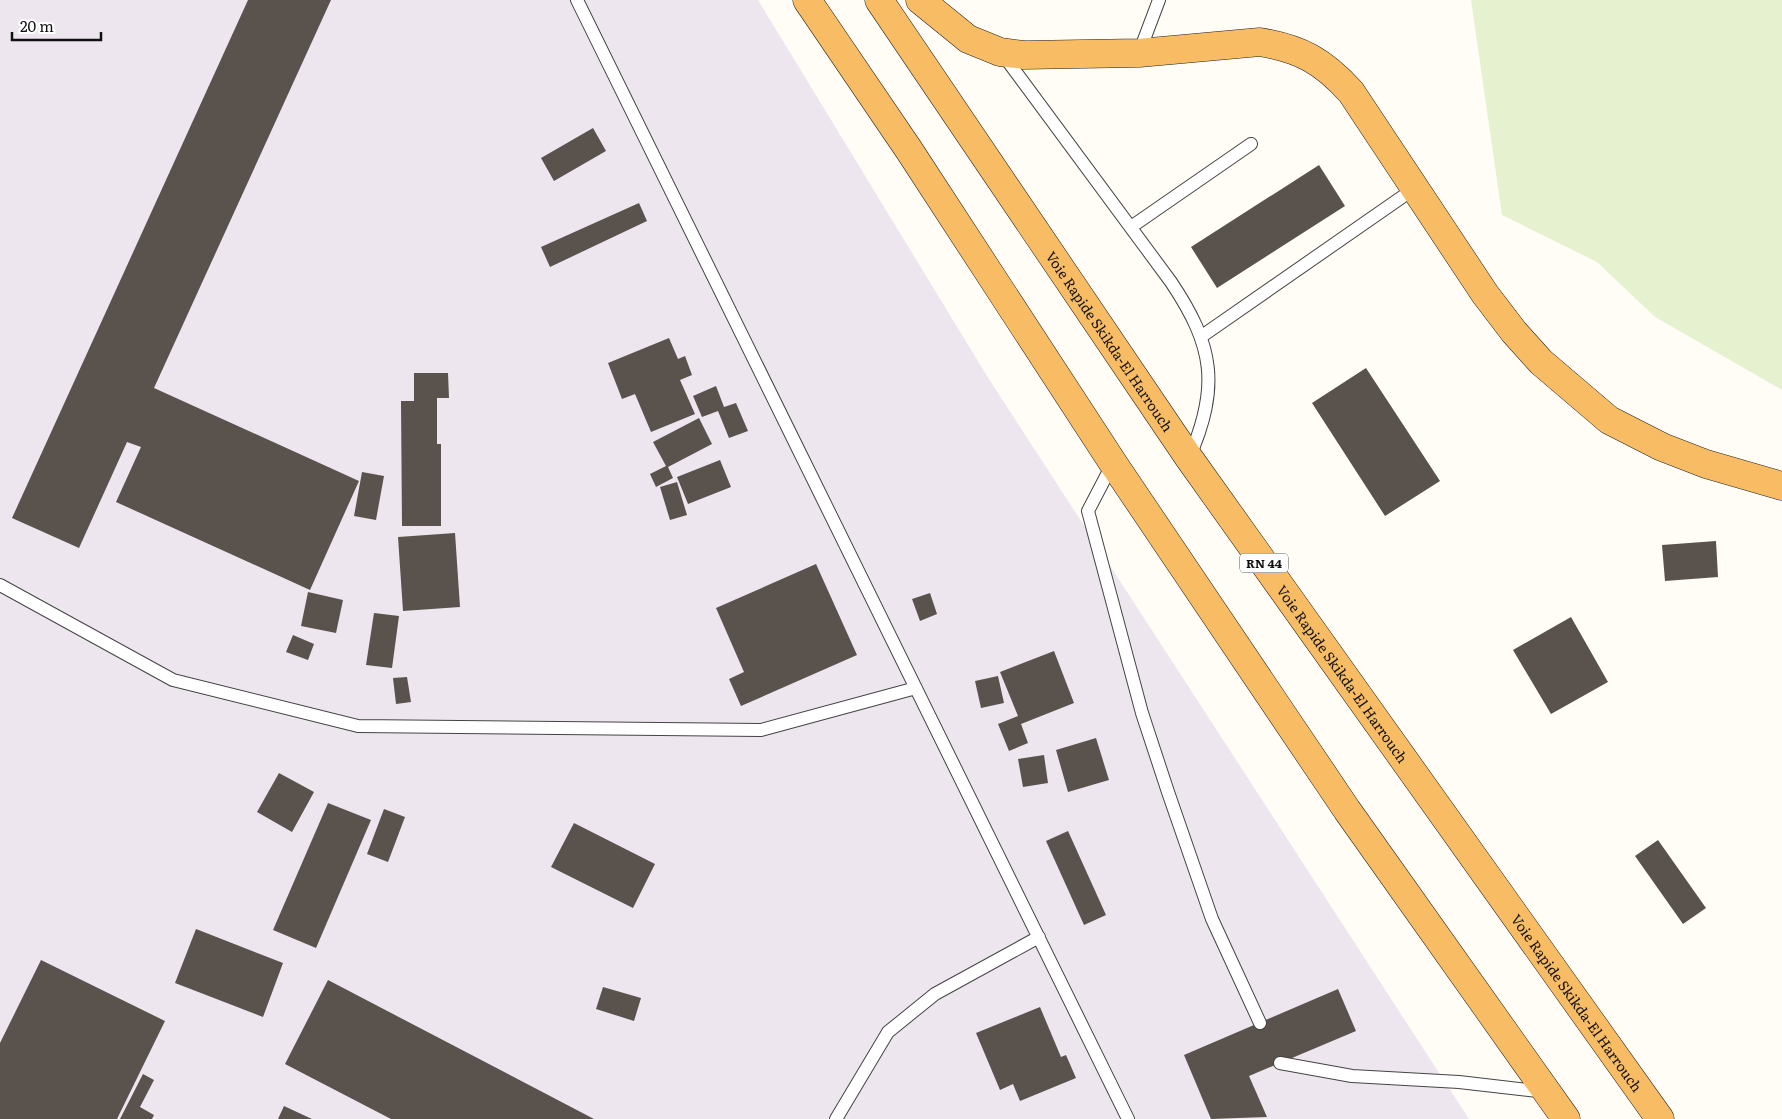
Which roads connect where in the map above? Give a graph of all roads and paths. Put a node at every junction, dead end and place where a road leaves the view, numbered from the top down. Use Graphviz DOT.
graph roads {
  1 [pos="578,0"];
  2 [pos="807,0"];
  3 [pos="879,0"];
  4 [pos="920,0"];
  5 [pos="1159,0"];
  6 [pos="1000,52"];
  7 [pos="1139,53"];
  8 [pos="1251,144"];
  9 [pos="1415,188"];
  10 [pos="1131,227"];
  11 [pos="1202,336"];
  12 [pos="1189,458"];
  13 [pos="1113,463"];
  14 [pos="1782,486"];
  15 [pos="0,585"];
  16 [pos="916,688"];
  17 [pos="1038,937"];
  18 [pos="1260,1023"];
  19 [pos="1280,1063"];
  20 [pos="1547,1092"];
  21 [pos="836,1119"];
  22 [pos="1128,1119"];
  23 [pos="1566,1119"];
  24 [pos="1660,1119"];
  1 -- 16 [label="lane"];
  2 -- 13 [label="highway"];
  3 -- 12 [label="highway, Voie Rapide Skikda-El Harrouch / RN 44"];
  4 -- 6 [label="highway"];
  5 -- 7 [label="lane"];
  6 -- 7 [label="highway"];
  6 -- 10 [label="lane"];
  7 -- 9 [label="highway"];
  8 -- 10 [label="lane"];
  9 -- 11 [label="lane"];
  9 -- 14 [label="highway"];
  10 -- 11 [label="lane"];
  11 -- 12 [label="lane"];
  12 -- 24 [label="highway, Voie Rapide Skikda-El Harrouch / RN 44"];
  13 -- 18 [label="lane"];
  13 -- 20 [label="highway"];
  15 -- 16 [label="lane"];
  16 -- 17 [label="lane"];
  17 -- 21 [label="lane"];
  17 -- 22 [label="lane"];
  19 -- 20 [label="lane"];
  20 -- 23 [label="highway"];
}
